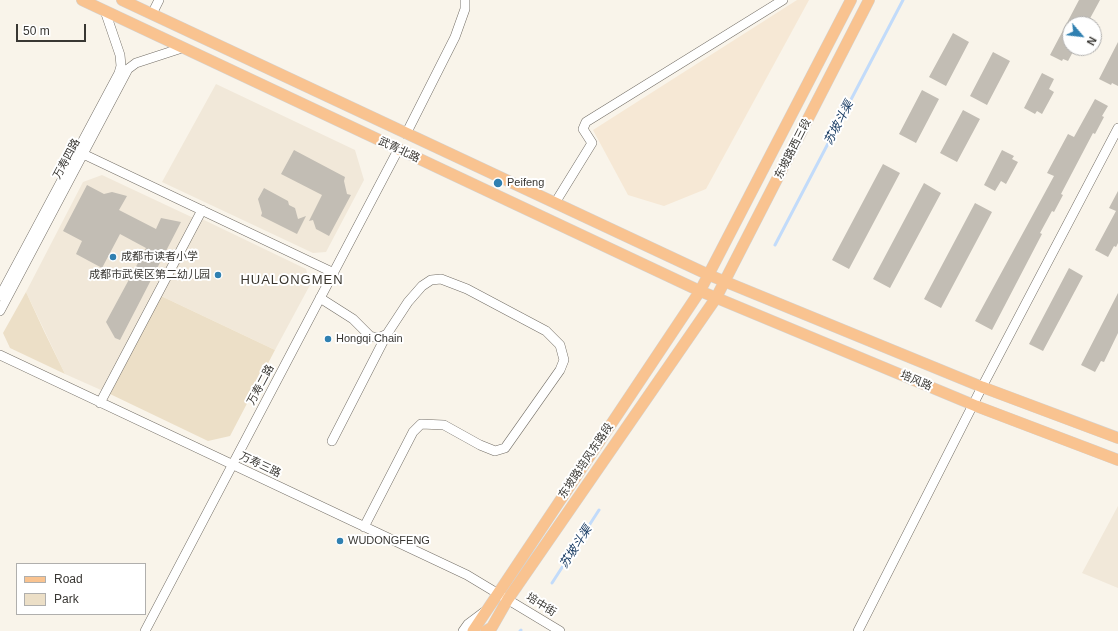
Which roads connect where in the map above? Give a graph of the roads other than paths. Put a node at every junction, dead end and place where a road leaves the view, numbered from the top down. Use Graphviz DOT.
graph roads {
  1 [pos="82,0"];
  2 [pos="122,0"];
  3 [pos="159,0"];
  4 [pos="464,0"];
  5 [pos="783,0"];
  6 [pos="851,0"];
  7 [pos="869,0"];
  8 [pos="105,11"];
  9 [pos="152,14"];
  10 [pos="182,48"];
  11 [pos="1118,128"];
  12 [pos="406,134"];
  13 [pos="398,150"];
  14 [pos="80,153"];
  15 [pos="555,203"];
  16 [pos="202,210"];
  17 [pos="334,273"];
  18 [pos="709,275"];
  19 [pos="724,282"];
  20 [pos="700,291"];
  21 [pos="0,296"];
  22 [pos="320,298"];
  23 [pos="716,298"];
  24 [pos="0,311"];
  25 [pos="387,334"];
  26 [pos="0,355"];
  27 [pos="982,387"];
  28 [pos="100,403"];
  29 [pos="973,405"];
  30 [pos="1118,438"];
  31 [pos="332,441"];
  32 [pos="1118,460"];
  33 [pos="231,465"];
  34 [pos="364,527"];
  35 [pos="499,593"];
  36 [pos="508,599"];
  37 [pos="488,609"];
  38 [pos="491,630"];
  39 [pos="145,631"];
  40 [pos="463,631"];
  41 [pos="473,631"];
  42 [pos="560,631"];
  43 [pos="858,631"];
  1 -- 8 [label="main road, 武青北路"];
  2 -- 9 [label="main road, 武青北路"];
  3 -- 9 [label="street"];
  4 -- 12 [label="street"];
  5 -- 15 [label="street"];
  6 -- 18 [label="main road, 东坡路西三段"];
  7 -- 19 [label="main road, 东坡路西三段"];
  8 -- 10 [label="main road, 武青北路"];
  8 -- 14 [label="street, 万寿四路"];
  9 -- 12 [label="main road, 武青北路"];
  10 -- 13 [label="main road, 武青北路"];
  10 -- 14 [label="street, 万寿四路"];
  11 -- 27 [label="street"];
  12 -- 15 [label="main road, 武青北路"];
  13 -- 17 [label="street, 万寿二路"];
  13 -- 20 [label="main road, 武青北路"];
  14 -- 16 [label="street"];
  14 -- 21 [label="street, 万寿四路"];
  14 -- 24 [label="street, 万寿四路"];
  15 -- 18 [label="main road, 武青北路"];
  16 -- 17 [label="street"];
  16 -- 28 [label="street"];
  17 -- 22 [label="street, 万寿二路"];
  18 -- 19 [label="main road, 武青北路"];
  18 -- 20 [label="main road, 东坡路西三段"];
  19 -- 23 [label="main road, 东坡路西三段"];
  19 -- 27 [label="main road, 培风路"];
  20 -- 23 [label="main road, 武青北路"];
  20 -- 35 [label="main road, 东坡路培风东路段"];
  22 -- 25 [label="street"];
  22 -- 33 [label="street, 万寿二路"];
  23 -- 29 [label="main road, 培风路"];
  23 -- 36 [label="main road, 东坡路培风东路段"];
  25 -- 31 [label="street"];
  25 -- 34 [label="street"];
  26 -- 28 [label="street, 万寿三路"];
  27 -- 29 [label="street"];
  27 -- 30 [label="main road, 培风路"];
  28 -- 33 [label="street, 万寿三路"];
  29 -- 32 [label="main road, 培风路"];
  29 -- 43 [label="street"];
  33 -- 34 [label="street, 万寿三路"];
  33 -- 39 [label="street, 万寿二路"];
  34 -- 35 [label="street, 万寿三路"];
  35 -- 36 [label="street, 万寿三路"];
  35 -- 37 [label="main road, 东坡路培风东路段"];
  36 -- 38 [label="main road, 东坡路培风东路段"];
  36 -- 42 [label="street, 培中街"];
  37 -- 40 [label="street"];
  37 -- 41 [label="main road, 东坡路培风东路段"];
}
